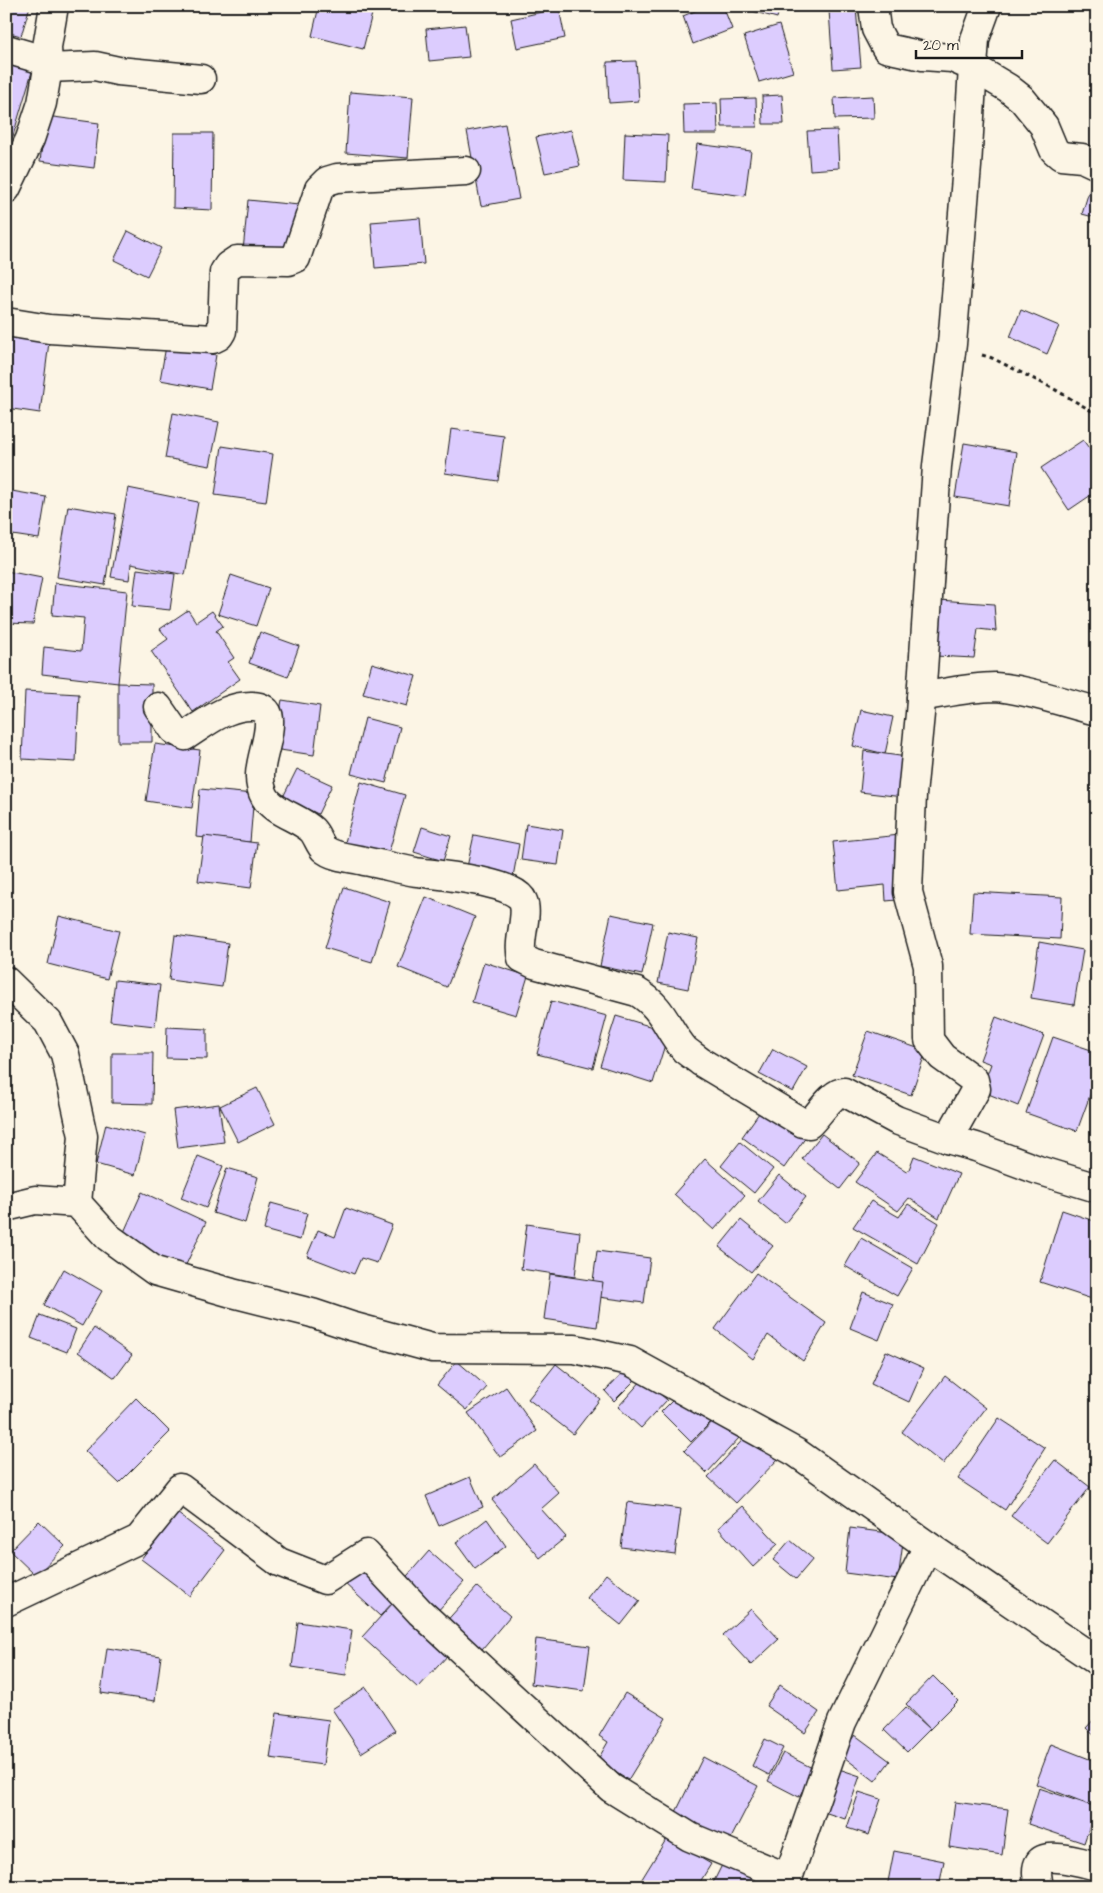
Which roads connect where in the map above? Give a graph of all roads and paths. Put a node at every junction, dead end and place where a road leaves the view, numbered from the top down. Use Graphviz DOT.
graph roads {
  1 [pos="54,6"];
  2 [pos="873,6"];
  3 [pos="987,6"];
  4 [pos="6,49"];
  5 [pos="48,64"];
  6 [pos="973,68"];
  7 [pos="201,79"];
  8 [pos="1097,165"];
  9 [pos="466,170"];
  10 [pos="6,189"];
  11 [pos="6,322"];
  12 [pos="952,344"];
  13 [pos="1097,414"];
  14 [pos="922,697"];
  15 [pos="158,707"];
  16 [pos="1097,711"];
  17 [pos="6,981"];
  18 [pos="948,1139"];
  19 [pos="1097,1188"];
  20 [pos="77,1202"];
  21 [pos="6,1207"];
  22 [pos="928,1546"];
  23 [pos="6,1602"];
  24 [pos="1097,1661"];
  25 [pos="1097,1866"];
  26 [pos="786,1882"];
  27 [pos="1040,1887"];
  1 -- 5 [label="street"];
  2 -- 6 [label="street"];
  3 -- 6 [label="street"];
  4 -- 5 [label="street"];
  5 -- 7 [label="street"];
  5 -- 10 [label="street"];
  6 -- 8 [label="street"];
  6 -- 12 [label="street"];
  9 -- 11 [label="street"];
  12 -- 13 [label="path"];
  12 -- 14 [label="street"];
  14 -- 16 [label="street"];
  14 -- 18 [label="street"];
  15 -- 18 [label="street"];
  17 -- 20 [label="street"];
  18 -- 19 [label="street"];
  20 -- 21 [label="street"];
  20 -- 22 [label="street"];
  22 -- 24 [label="street"];
  22 -- 26 [label="street"];
  23 -- 26 [label="street"];
  25 -- 27 [label="street"];
}
